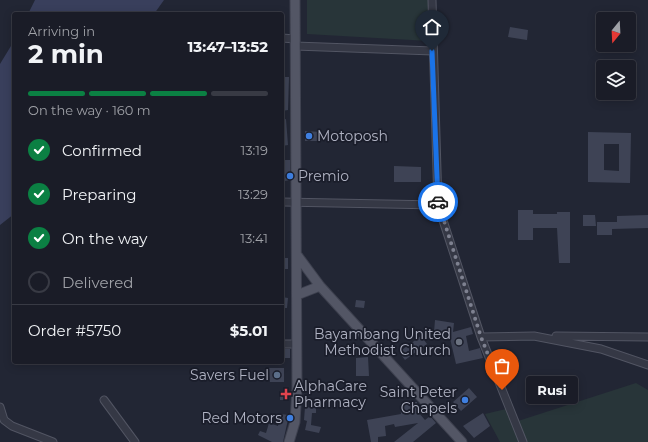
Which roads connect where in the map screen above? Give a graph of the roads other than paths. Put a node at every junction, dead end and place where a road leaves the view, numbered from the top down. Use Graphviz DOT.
graph roads {
  1 [pos="294,0"];
  2 [pos="432,0"];
  3 [pos="284,39"];
  4 [pos="295,42"];
  5 [pos="432,51"];
  6 [pos="284,202"];
  7 [pos="295,202"];
  8 [pos="438,205"];
  9 [pos="297,255"];
  10 [pos="320,286"];
  11 [pos="296,295"];
  12 [pos="534,336"];
  13 [pos="481,337"];
  14 [pos="648,337"];
  15 [pos="284,344"];
  16 [pos="296,344"];
  17 [pos="648,365"];
  18 [pos="104,400"];
  19 [pos="0,407"];
  20 [pos="53,442"];
  21 [pos="134,442"];
  22 [pos="289,442"];
  23 [pos="462,442"];
  24 [pos="523,442"];
  1 -- 4 [label="main road"];
  2 -- 5 [label="street"];
  3 -- 4 [label="street"];
  4 -- 5 [label="street"];
  4 -- 7 [label="main road"];
  5 -- 8 [label="street"];
  6 -- 7 [label="street"];
  7 -- 8 [label="street"];
  7 -- 9 [label="main road"];
  8 -- 13 [label="street"];
  9 -- 10 [label="main road"];
  9 -- 11 [label="main road"];
  10 -- 11 [label="main road"];
  10 -- 23 [label="main road"];
  11 -- 16 [label="main road"];
  12 -- 13 [label="street"];
  12 -- 14 [label="street"];
  12 -- 17 [label="street"];
  13 -- 24 [label="street"];
  15 -- 16 [label="street"];
  16 -- 22 [label="main road"];
  18 -- 21 [label="street"];
  19 -- 20 [label="street"];
}
